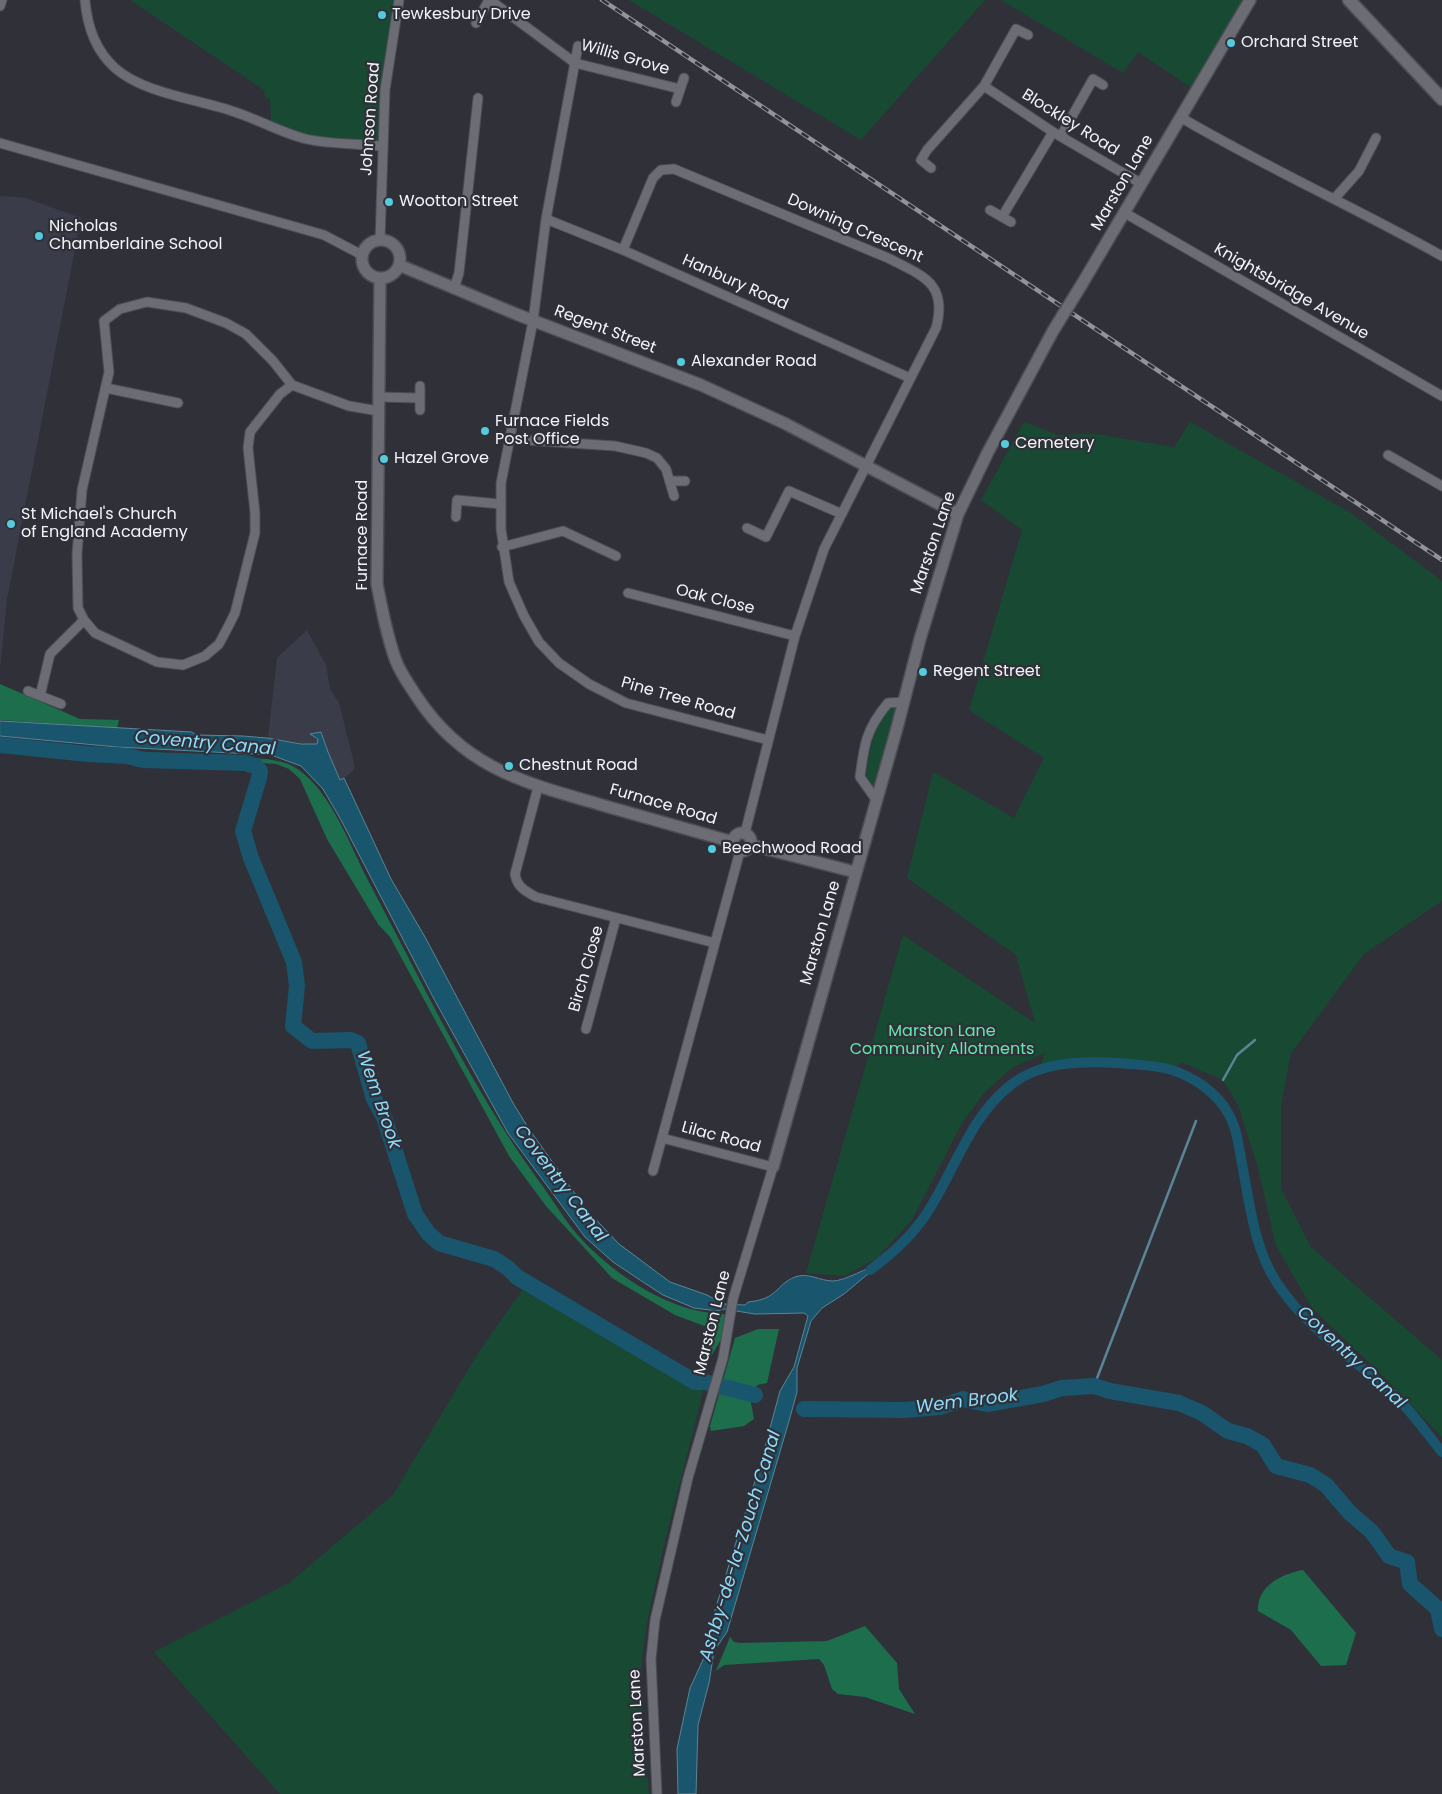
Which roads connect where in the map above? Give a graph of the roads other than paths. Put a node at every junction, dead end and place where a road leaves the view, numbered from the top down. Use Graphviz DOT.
graph roads {
  1 [pos="2,0"];
  2 [pos="85,0"];
  3 [pos="399,0"];
  4 [pos="489,0"];
  5 [pos="1250,0"];
  6 [pos="1349,0"];
  7 [pos="0,6"];
  8 [pos="476,22"];
  9 [pos="1028,35"];
  10 [pos="578,46"];
  11 [pos="575,63"];
  12 [pos="684,78"];
  13 [pos="1103,84"];
  14 [pos="984,86"];
  15 [pos="680,89"];
  16 [pos="478,98"];
  17 [pos="1442,99"];
  18 [pos="676,102"];
  19 [pos="1180,118"];
  20 [pos="1057,134"];
  21 [pos="1376,138"];
  22 [pos="0,143"];
  23 [pos="382,146"];
  24 [pos="931,168"];
  25 [pos="1142,184"];
  26 [pos="1334,199"];
  27 [pos="990,210"];
  28 [pos="1125,213"];
  29 [pos="1002,217"];
  30 [pos="546,219"];
  31 [pos="1011,222"];
  32 [pos="380,241"];
  33 [pos="623,250"];
  34 [pos="362,255"];
  35 [pos="1442,256"];
  36 [pos="399,265"];
  37 [pos="380,278"];
  38 [pos="454,288"];
  39 [pos="533,321"];
  40 [pos="910,378"];
  41 [pos="292,385"];
  42 [pos="420,386"];
  43 [pos="106,388"];
  44 [pos="1442,396"];
  45 [pos="380,397"];
  46 [pos="420,398"];
  47 [pos="178,403"];
  48 [pos="420,410"];
  49 [pos="379,411"];
  50 [pos="510,439"];
  51 [pos="1388,455"];
  52 [pos="866,465"];
  53 [pos="670,481"];
  54 [pos="685,481"];
  55 [pos="1442,486"];
  56 [pos="674,496"];
  57 [pos="500,504"];
  58 [pos="842,514"];
  59 [pos="958,514"];
  60 [pos="456,517"];
  61 [pos="747,528"];
  62 [pos="502,547"];
  63 [pos="616,556"];
  64 [pos="628,593"];
  65 [pos="84,620"];
  66 [pos="795,636"];
  67 [pos="28,691"];
  68 [pos="40,696"];
  69 [pos="904,702"];
  70 [pos="61,704"];
  71 [pos="768,740"];
  72 [pos="538,787"];
  73 [pos="876,801"];
  74 [pos="745,833"];
  75 [pos="751,845"];
  76 [pos="736,846"];
  77 [pos="855,872"];
  78 [pos="616,918"];
  79 [pos="715,943"];
  80 [pos="586,1029"];
  81 [pos="662,1138"];
  82 [pos="773,1167"];
  83 [pos="653,1171"];
  84 [pos="657,1794"];
  1 -- 7 [label="street"];
  2 -- 23 [label="street"];
  3 -- 23 [label="street, Johnson Road"];
  4 -- 8 [label="street, Willis Grove"];
  4 -- 11 [label="street, Willis Grove"];
  5 -- 19 [label="street, Marston Lane"];
  6 -- 17 [label="main road"];
  9 -- 14 [label="street"];
  10 -- 11 [label="street"];
  11 -- 15 [label="street, Willis Grove"];
  11 -- 30 [label="street"];
  12 -- 15 [label="street, Willis Grove"];
  13 -- 20 [label="street"];
  14 -- 20 [label="street, Blockley Road"];
  14 -- 24 [label="street"];
  15 -- 18 [label="street, Willis Grove"];
  16 -- 38 [label="street"];
  19 -- 25 [label="street, Marston Lane"];
  19 -- 26 [label="street"];
  20 -- 25 [label="street, Blockley Road"];
  20 -- 29 [label="street"];
  21 -- 26 [label="street"];
  22 -- 34 [label="street"];
  23 -- 32 [label="street, Johnson Road"];
  25 -- 28 [label="street, Marston Lane"];
  26 -- 35 [label="street"];
  27 -- 29 [label="street"];
  28 -- 44 [label="street, Knightsbridge Avenue"];
  28 -- 59 [label="street, Marston Lane, bridge"];
  29 -- 31 [label="street"];
  30 -- 33 [label="street, Hanbury Road"];
  30 -- 39 [label="street"];
  32 -- 34 [label="street"];
  32 -- 36 [label="street"];
  33 -- 40 [label="street, Hanbury Road"];
  33 -- 40 [label="street, Downing Crescent"];
  34 -- 37 [label="street"];
  36 -- 37 [label="street"];
  36 -- 38 [label="street, Regent Street"];
  37 -- 45 [label="street, Furnace Road"];
  38 -- 39 [label="street, Regent Street"];
  39 -- 50 [label="street, Pine Tree Road"];
  39 -- 52 [label="street, Regent Street"];
  40 -- 52 [label="street, Downing Crescent"];
  41 -- 43 [label="street"];
  41 -- 49 [label="street"];
  41 -- 65 [label="street"];
  42 -- 46 [label="street"];
  43 -- 47 [label="street"];
  43 -- 65 [label="street"];
  45 -- 46 [label="street"];
  45 -- 49 [label="street, Furnace Road"];
  46 -- 48 [label="street"];
  49 -- 72 [label="street, Furnace Road"];
  50 -- 53 [label="street"];
  50 -- 57 [label="street, Pine Tree Road"];
  51 -- 55 [label="street"];
  52 -- 58 [label="street"];
  52 -- 59 [label="street, Regent Street"];
  53 -- 54 [label="street"];
  53 -- 56 [label="street"];
  57 -- 60 [label="street"];
  57 -- 62 [label="street, Pine Tree Road"];
  58 -- 61 [label="street"];
  58 -- 66 [label="street"];
  59 -- 69 [label="street, Marston Lane"];
  62 -- 63 [label="street"];
  62 -- 71 [label="street, Pine Tree Road"];
  64 -- 66 [label="street, Oak Close"];
  65 -- 68 [label="street"];
  66 -- 71 [label="street"];
  67 -- 68 [label="street"];
  68 -- 70 [label="street"];
  69 -- 73 [label="street, Marston Lane"];
  69 -- 73 [label="street"];
  71 -- 74 [label="street"];
  72 -- 76 [label="street, Furnace Road"];
  72 -- 78 [label="street"];
  73 -- 77 [label="street, Marston Lane"];
  74 -- 75 [label="street"];
  74 -- 76 [label="street"];
  75 -- 76 [label="street"];
  75 -- 77 [label="street"];
  76 -- 79 [label="street"];
  77 -- 82 [label="street, Marston Lane"];
  78 -- 79 [label="street"];
  78 -- 80 [label="street, Birch Close"];
  79 -- 81 [label="street"];
  81 -- 82 [label="street, Lilac Road"];
  81 -- 83 [label="street"];
  82 -- 84 [label="street, Marston Lane"];
}
